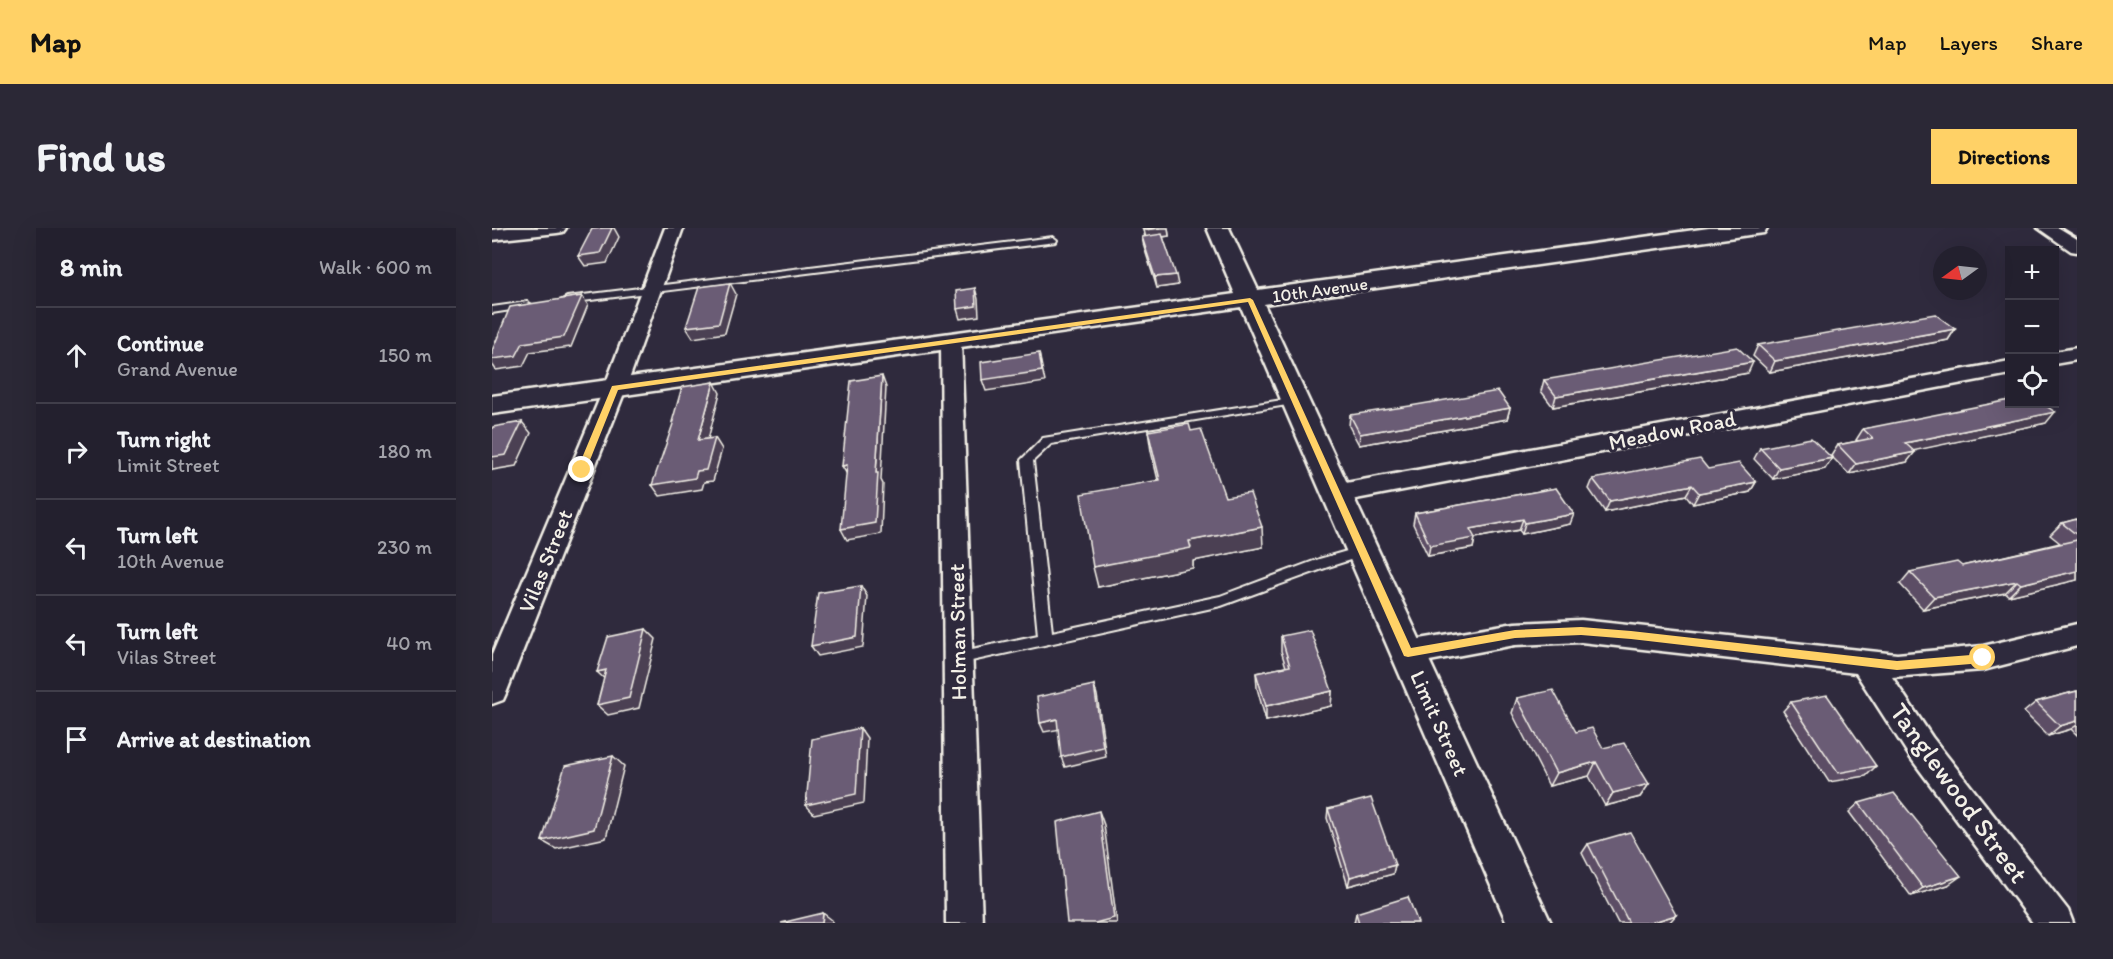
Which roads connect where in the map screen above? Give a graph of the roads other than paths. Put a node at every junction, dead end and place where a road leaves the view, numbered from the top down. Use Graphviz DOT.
graph roads {
  1 [pos="557,228"];
  2 [pos="674,228"];
  3 [pos="1218,228"];
  4 [pos="1756,228"];
  5 [pos="2046,228"];
  6 [pos="492,235"];
  7 [pos="1053,240"];
  8 [pos="2077,247"];
  9 [pos="651,290"];
  10 [pos="1250,300"];
  11 [pos="558,301"];
  12 [pos="536,304"];
  13 [pos="492,310"];
  14 [pos="951,341"];
  15 [pos="2077,354"];
  16 [pos="2059,357"];
  17 [pos="2005,368"];
  18 [pos="615,388"];
  19 [pos="1294,401"];
  20 [pos="492,405"];
  21 [pos="1335,494"];
  22 [pos="1361,552"];
  23 [pos="2077,635"];
  24 [pos="1046,639"];
  25 [pos="1408,653"];
  26 [pos="958,658"];
  27 [pos="1865,662"];
  28 [pos="492,692"];
  29 [pos="964,923"];
  30 [pos="1529,923"];
  31 [pos="2055,923"];
  1 -- 6 [label="street"];
  2 -- 9 [label="street, Vilas Street"];
  3 -- 10 [label="street, Limit Street"];
  4 -- 10 [label="street, 10th Avenue"];
  5 -- 8 [label="street"];
  7 -- 9 [label="lane"];
  9 -- 11 [label="lane"];
  9 -- 18 [label="street, Vilas Street"];
  10 -- 14 [label="street, 10th Avenue"];
  10 -- 19 [label="street, Limit Street"];
  12 -- 13 [label="lane"];
  14 -- 18 [label="street, 10th Avenue"];
  14 -- 26 [label="street, Holman Street"];
  15 -- 16 [label="street"];
  17 -- 21 [label="street, Meadow Road"];
  18 -- 20 [label="street, 10th Avenue"];
  18 -- 28 [label="street, Vilas Street"];
  19 -- 21 [label="street, Limit Street"];
  19 -- 24 [label="lane"];
  21 -- 22 [label="street, Limit Street"];
  22 -- 24 [label="lane"];
  22 -- 25 [label="street, Limit Street"];
  23 -- 27 [label="street"];
  24 -- 26 [label="lane"];
  25 -- 27 [label="street"];
  25 -- 30 [label="street, Limit Street"];
  26 -- 29 [label="street, Holman Street"];
  27 -- 31 [label="street, Tanglewood Street"];
}
